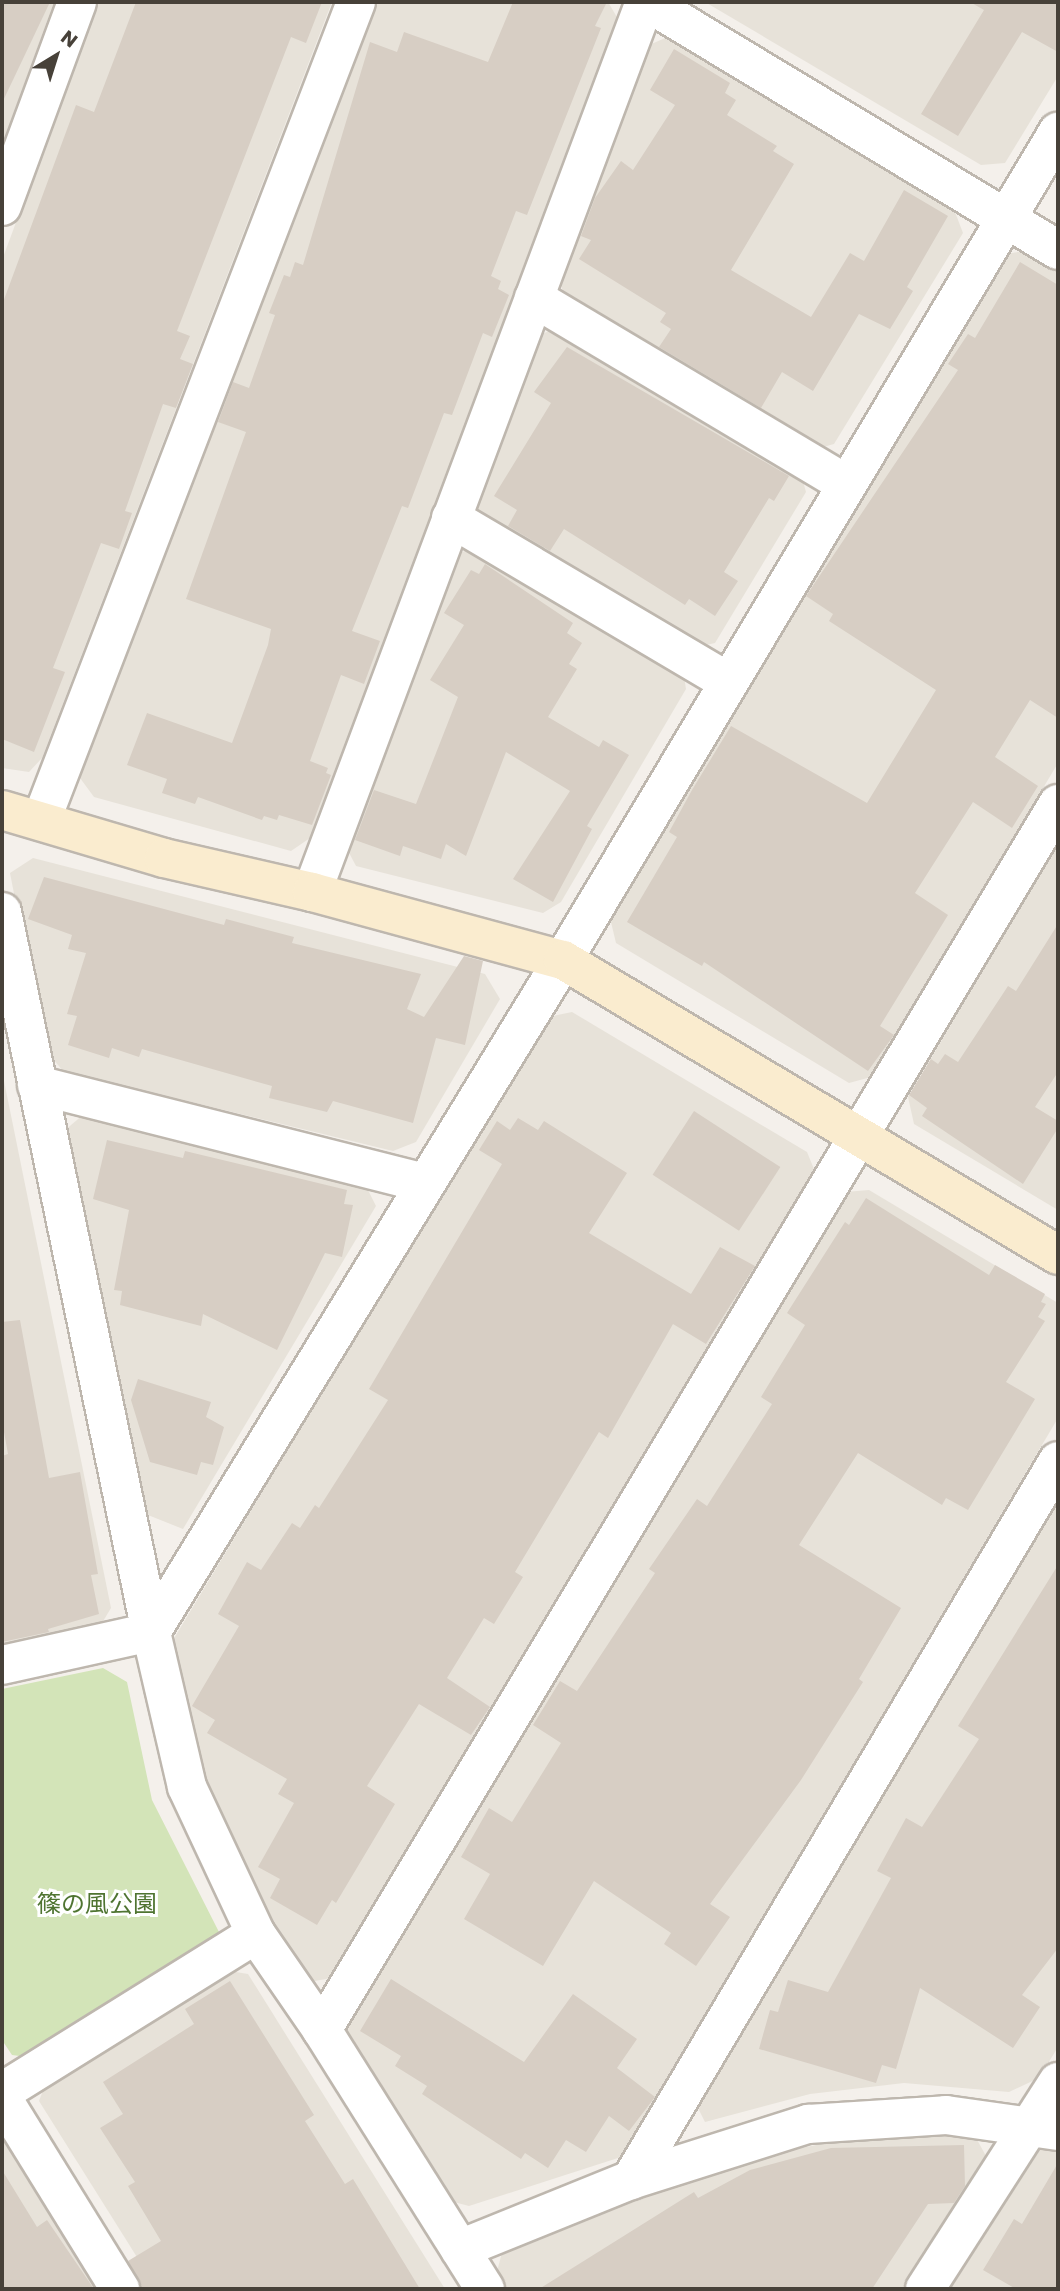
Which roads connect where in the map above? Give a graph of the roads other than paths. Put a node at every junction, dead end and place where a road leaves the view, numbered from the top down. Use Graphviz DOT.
graph roads {
  1 [pos="77,2"];
  2 [pos="356,2"];
  3 [pos="646,2"];
  4 [pos="1058,132"];
  5 [pos="2,206"];
  6 [pos="1005,219"];
  7 [pos="1058,250"];
  8 [pos="534,298"];
  9 [pos="846,484"];
  10 [pos="452,518"];
  11 [pos="728,682"];
  12 [pos="1058,804"];
  13 [pos="2,810"];
  14 [pos="41,821"];
  15 [pos="312,891"];
  16 [pos="2,912"];
  17 [pos="563,960"];
  18 [pos="37,1085"];
  19 [pos="861,1137"];
  20 [pos="425,1183"];
  21 [pos="1058,1255"];
  22 [pos="1058,1461"];
  23 [pos="151,1632"];
  24 [pos="2,1665"];
  25 [pos="256,1934"];
  26 [pos="322,2030"];
  27 [pos="1058,2082"];
  28 [pos="2,2092"];
  29 [pos="2,2098"];
  30 [pos="1045,2127"];
  31 [pos="631,2180"];
  32 [pos="460,2249"];
  33 [pos="121,2289"];
  34 [pos="485,2289"];
  35 [pos="925,2289"];
  1 -- 5 [label="street"];
  2 -- 14 [label="street"];
  3 -- 6 [label="street"];
  3 -- 8 [label="street"];
  4 -- 6 [label="street"];
  6 -- 7 [label="street"];
  6 -- 9 [label="street"];
  8 -- 9 [label="street"];
  8 -- 10 [label="street"];
  9 -- 11 [label="street"];
  10 -- 11 [label="street"];
  10 -- 15 [label="street"];
  11 -- 17 [label="street"];
  12 -- 19 [label="street"];
  13 -- 14 [label="street"];
  14 -- 15 [label="street"];
  15 -- 17 [label="street"];
  16 -- 18 [label="street"];
  17 -- 19 [label="street"];
  17 -- 20 [label="street"];
  18 -- 20 [label="street"];
  18 -- 23 [label="street"];
  19 -- 21 [label="street"];
  19 -- 26 [label="street"];
  20 -- 23 [label="street"];
  22 -- 31 [label="street"];
  23 -- 24 [label="street"];
  23 -- 25 [label="street"];
  25 -- 26 [label="street"];
  25 -- 28 [label="street"];
  26 -- 32 [label="street"];
  27 -- 30 [label="street"];
  29 -- 33 [label="street"];
  30 -- 31 [label="street"];
  30 -- 35 [label="street"];
  31 -- 32 [label="street"];
  32 -- 34 [label="street"];
}
